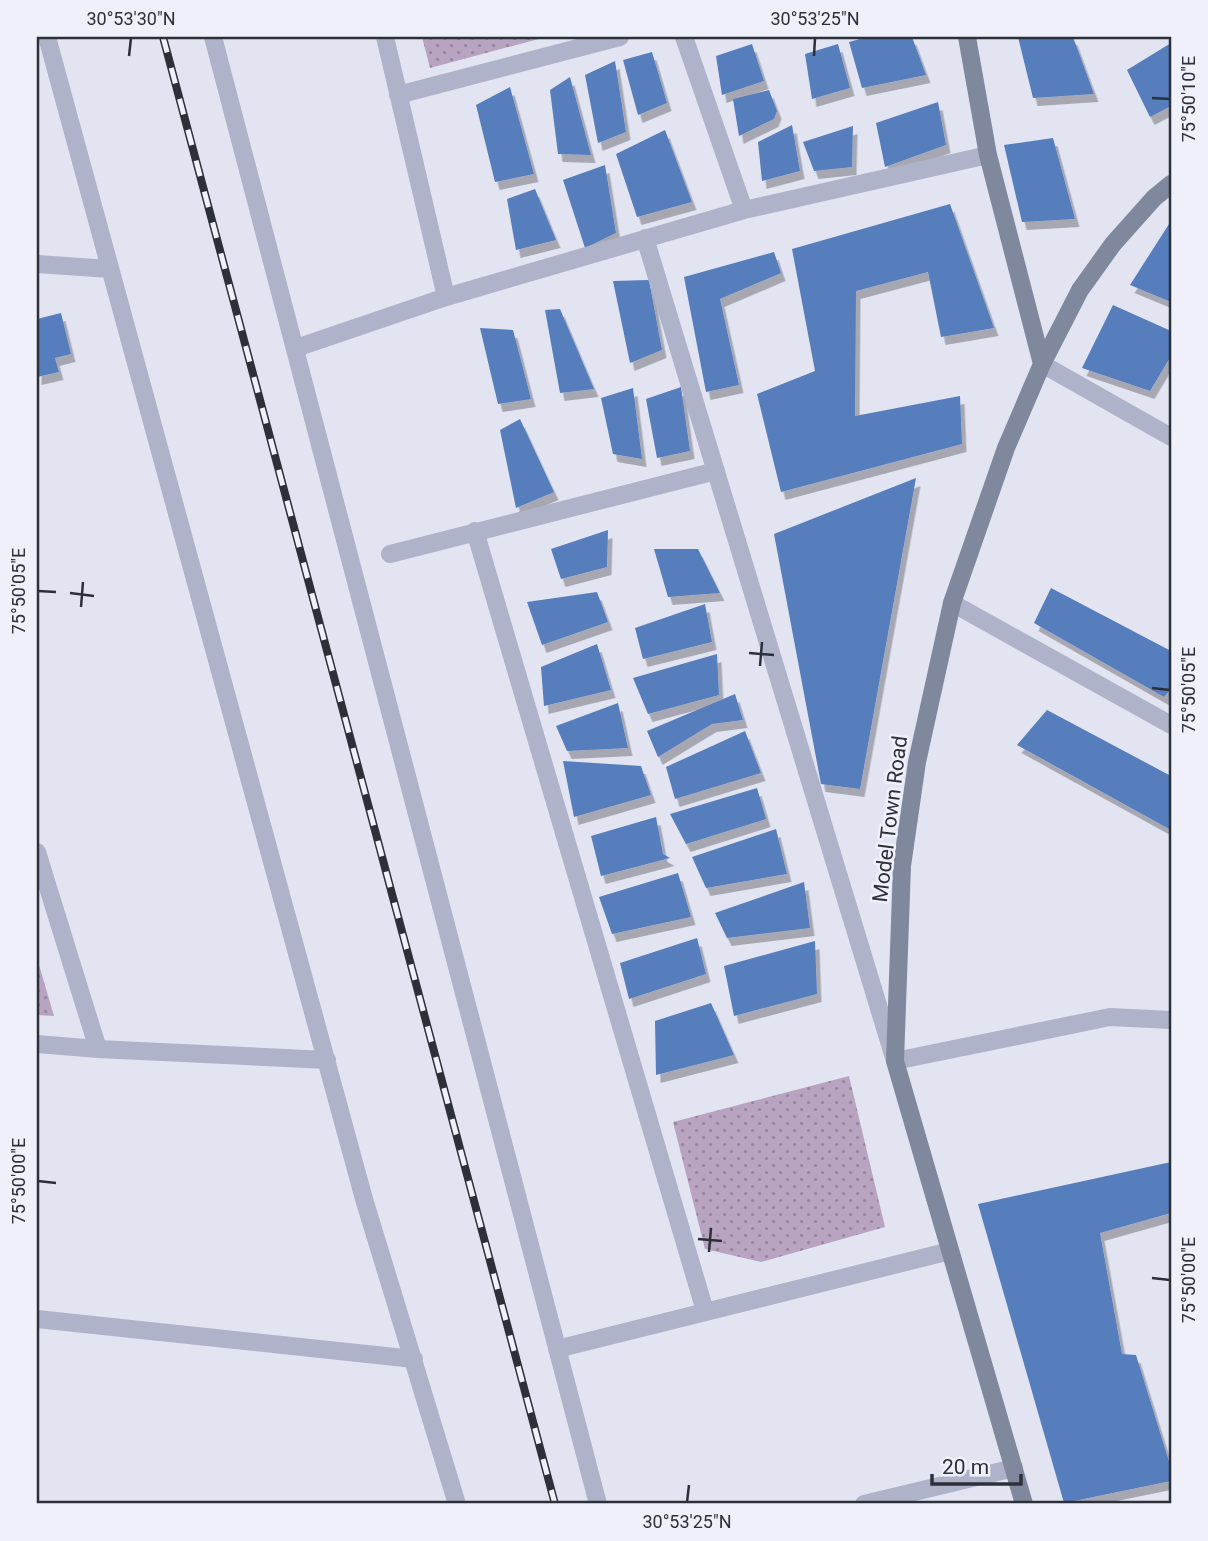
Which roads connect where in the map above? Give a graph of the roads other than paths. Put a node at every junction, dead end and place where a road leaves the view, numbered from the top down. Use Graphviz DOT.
graph roads {
  1 [pos="47,37"];
  2 [pos="213,37"];
  3 [pos="385,37"];
  4 [pos="620,37"];
  5 [pos="684,37"];
  6 [pos="967,37"];
  7 [pos="398,95"];
  8 [pos="988,155"];
  9 [pos="1171,184"];
  10 [pos="744,210"];
  11 [pos="645,238"];
  12 [pos="37,264"];
  13 [pos="110,269"];
  14 [pos="446,297"];
  15 [pos="296,348"];
  16 [pos="1042,364"];
  17 [pos="1171,437"];
  18 [pos="716,471"];
  19 [pos="475,531"];
  20 [pos="390,554"];
  21 [pos="952,603"];
  22 [pos="1171,725"];
  23 [pos="37,852"];
  24 [pos="1171,1020"];
  25 [pos="37,1044"];
  26 [pos="98,1049"];
  27 [pos="327,1060"];
  28 [pos="895,1061"];
  29 [pos="950,1251"];
  30 [pos="705,1311"];
  31 [pos="37,1319"];
  32 [pos="557,1349"];
  33 [pos="414,1359"];
  34 [pos="1014,1468"];
  35 [pos="457,1504"];
  36 [pos="598,1504"];
  37 [pos="864,1504"];
  38 [pos="1024,1504"];
  1 -- 13 [label="street"];
  2 -- 15 [label="street"];
  3 -- 7 [label="street"];
  4 -- 7 [label="street"];
  5 -- 10 [label="street"];
  6 -- 8 [label="street"];
  7 -- 14 [label="street"];
  8 -- 10 [label="street"];
  8 -- 16 [label="street"];
  9 -- 16 [label="street, Model Town Road"];
  10 -- 11 [label="street"];
  11 -- 14 [label="street"];
  11 -- 18 [label="street"];
  12 -- 13 [label="street"];
  13 -- 27 [label="street"];
  14 -- 15 [label="street"];
  15 -- 32 [label="street"];
  16 -- 17 [label="street"];
  16 -- 21 [label="street, Model Town Road"];
  18 -- 19 [label="street"];
  18 -- 28 [label="street"];
  19 -- 20 [label="street"];
  19 -- 30 [label="street"];
  21 -- 22 [label="street"];
  21 -- 28 [label="street, Model Town Road"];
  23 -- 26 [label="street"];
  24 -- 28 [label="street"];
  25 -- 26 [label="street"];
  26 -- 27 [label="street"];
  27 -- 33 [label="street"];
  28 -- 29 [label="street, Model Town Road"];
  29 -- 30 [label="street"];
  29 -- 34 [label="street, Model Town Road"];
  30 -- 32 [label="street"];
  31 -- 33 [label="street"];
  32 -- 36 [label="street"];
  33 -- 35 [label="street"];
  34 -- 37 [label="street"];
  34 -- 38 [label="street, Model Town Road"];
}
